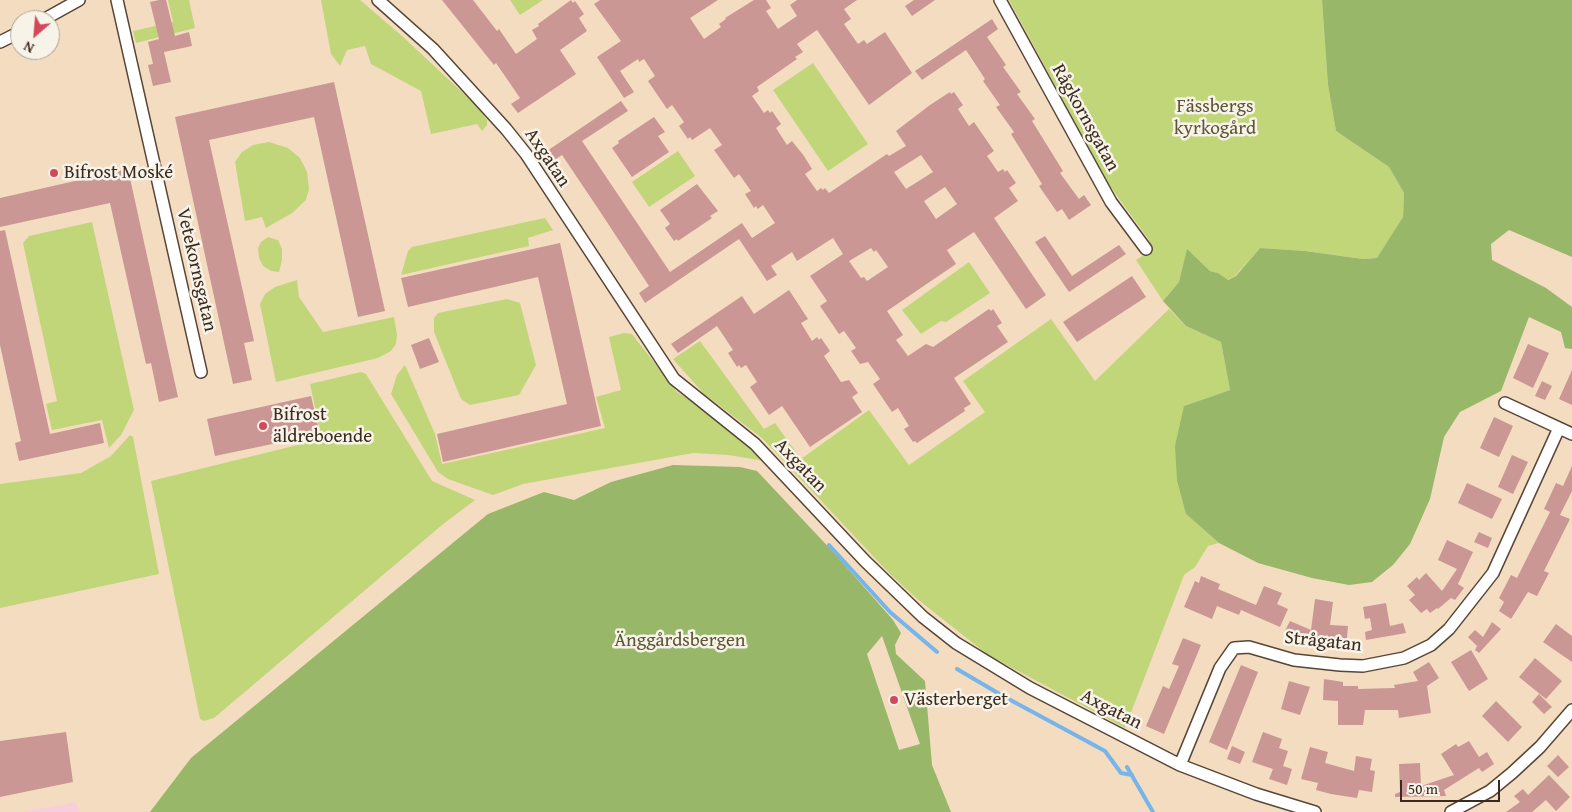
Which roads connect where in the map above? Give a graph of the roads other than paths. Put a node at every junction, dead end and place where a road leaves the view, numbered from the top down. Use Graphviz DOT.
graph roads {
  1 [pos="79,0"];
  2 [pos="117,0"];
  3 [pos="378,0"];
  4 [pos="1000,0"];
  5 [pos="60,11"];
  6 [pos="1146,249"];
  7 [pos="201,372"];
  8 [pos="1505,402"];
  9 [pos="1559,428"];
  10 [pos="1572,434"];
  11 [pos="1572,710"];
  12 [pos="1180,765"];
  13 [pos="1315,812"];
  14 [pos="1451,812"];
  1 -- 5 [label="street"];
  2 -- 7 [label="street, Vetekornsgatan"];
  3 -- 12 [label="street, Axgatan"];
  4 -- 6 [label="street, Rågkornsgatan"];
  8 -- 9 [label="street"];
  9 -- 10 [label="street"];
  9 -- 12 [label="street, Strågatan"];
  11 -- 14 [label="street"];
  12 -- 13 [label="street, Axgatan"];
}
